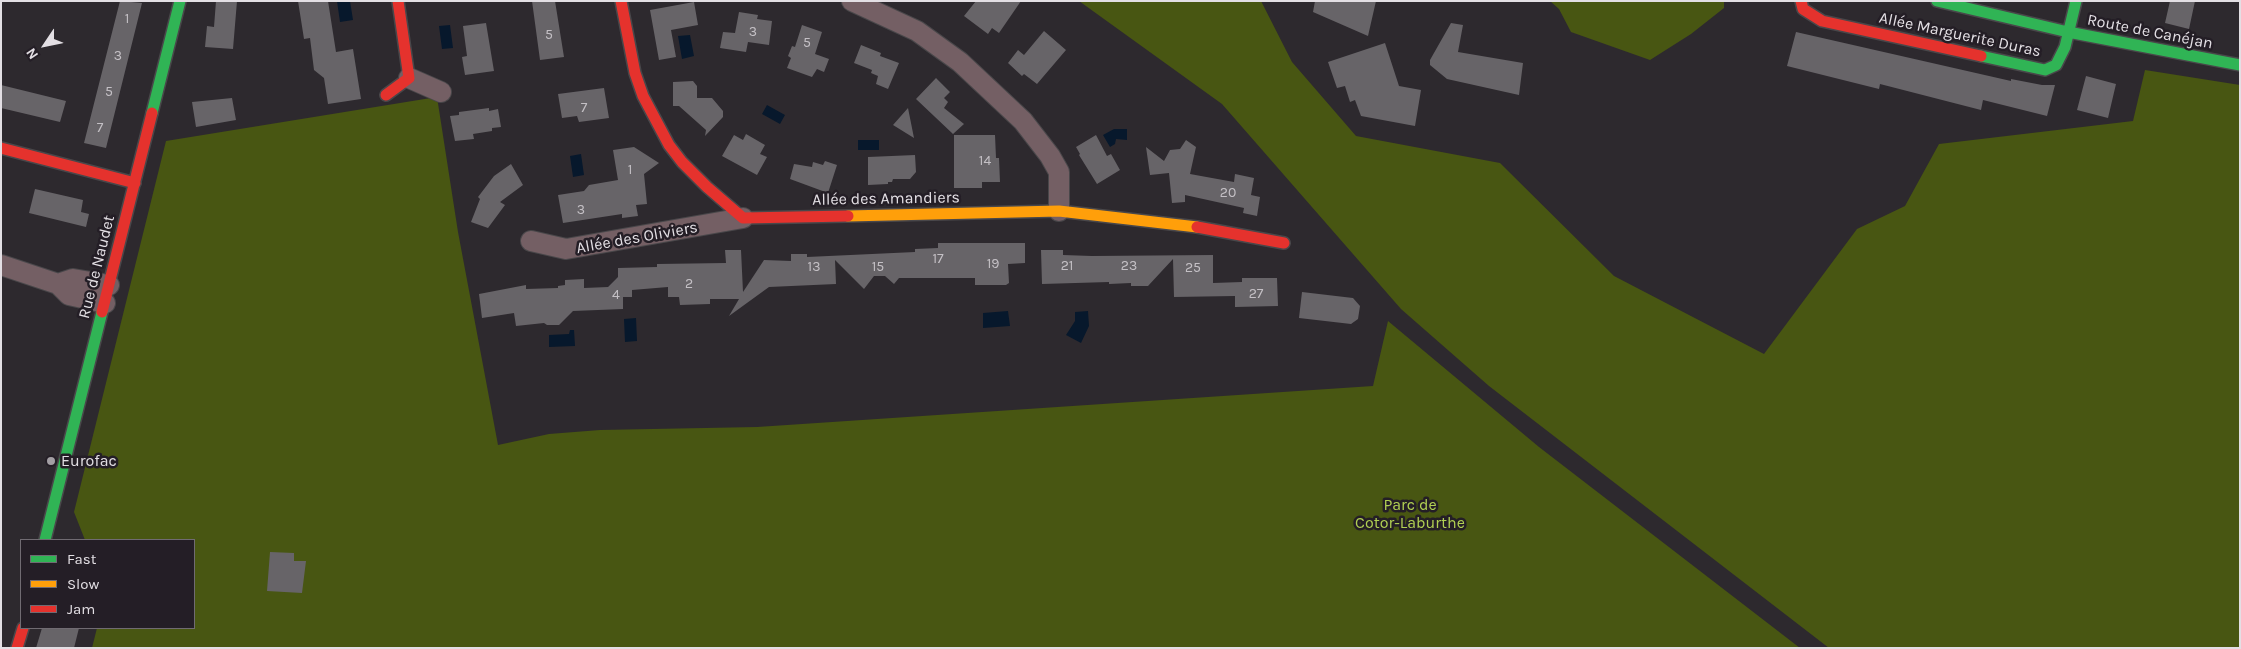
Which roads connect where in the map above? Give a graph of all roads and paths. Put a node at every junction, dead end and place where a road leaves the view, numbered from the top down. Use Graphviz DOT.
graph roads {
  1 [pos="180,1"];
  2 [pos="398,1"];
  3 [pos="621,1"];
  4 [pos="852,1"];
  5 [pos="1801,1"];
  6 [pos="1937,1"];
  7 [pos="2076,1"];
  8 [pos="2068,32"];
  9 [pos="2240,65"];
  10 [pos="409,78"];
  11 [pos="441,92"];
  12 [pos="386,95"];
  13 [pos="1,148"];
  14 [pos="135,183"];
  15 [pos="1060,211"];
  16 [pos="743,218"];
  17 [pos="530,241"];
  18 [pos="1284,243"];
  19 [pos="1,265"];
  20 [pos="107,294"];
  21 [pos="45,539"];
  22 [pos="23,629"];
  23 [pos="17,648"];
  1 -- 14 [label="street, Rue de Naudet"];
  2 -- 10 [label="street"];
  3 -- 16 [label="street"];
  4 -- 15 [label="street"];
  5 -- 8 [label="street, Allée Marguerite Duras"];
  6 -- 8 [label="street, Route de Canéjan"];
  7 -- 8 [label="street, Allée Marguerite Duras"];
  8 -- 9 [label="street, Route de Canéjan"];
  10 -- 11 [label="street"];
  10 -- 12 [label="street"];
  13 -- 14 [label="street"];
  14 -- 20 [label="street, Rue de Naudet"];
  15 -- 16 [label="street, Allée des Amandiers"];
  15 -- 18 [label="street, Allée des Amandiers"];
  16 -- 17 [label="street, Allée des Oliviers"];
  19 -- 20 [label="street"];
  20 -- 21 [label="street, Rue de Naudet"];
  22 -- 23 [label="street"];
}
